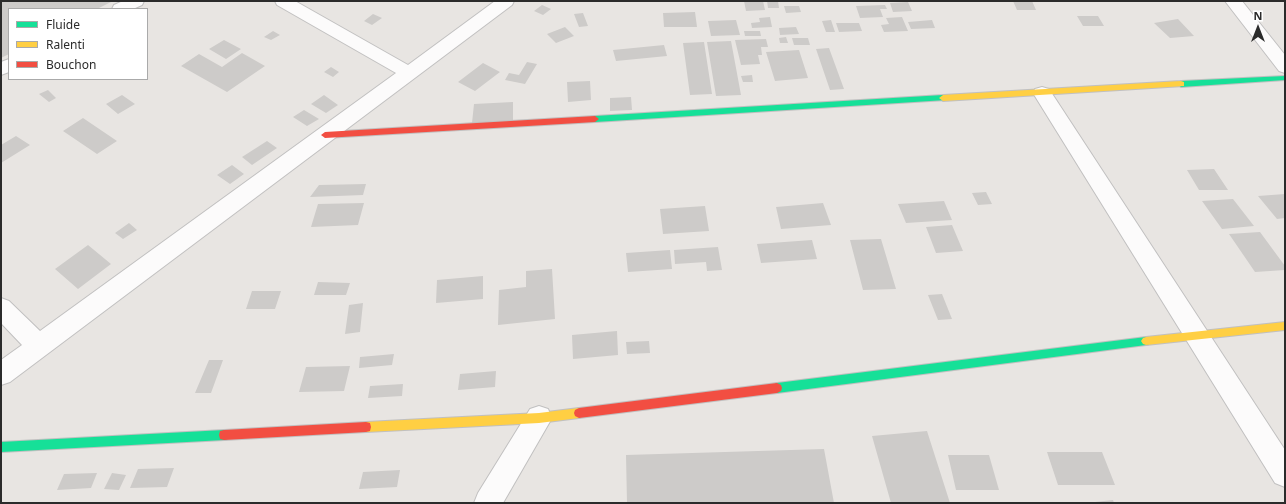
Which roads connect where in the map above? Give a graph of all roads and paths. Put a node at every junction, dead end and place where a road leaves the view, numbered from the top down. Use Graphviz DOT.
graph roads {
  1 [pos="136,1"];
  2 [pos="283,1"];
  3 [pos="506,1"];
  4 [pos="1233,1"];
  5 [pos="122,8"];
  6 [pos="1285,67"];
  7 [pos="409,73"];
  8 [pos="1285,78"];
  9 [pos="1042,93"];
  10 [pos="325,135"];
  11 [pos="1,308"];
  12 [pos="1285,326"];
  13 [pos="1196,335"];
  14 [pos="39,346"];
  15 [pos="1,374"];
  16 [pos="539,418"];
  17 [pos="1,447"];
  18 [pos="1285,474"];
  19 [pos="488,503"];
  1 -- 5 [label="street"];
  2 -- 7 [label="street"];
  3 -- 7 [label="street"];
  4 -- 6 [label="street"];
  7 -- 10 [label="street"];
  8 -- 9 [label="street"];
  9 -- 10 [label="street"];
  9 -- 13 [label="street"];
  10 -- 14 [label="street"];
  11 -- 14 [label="street"];
  12 -- 13 [label="street"];
  13 -- 16 [label="street"];
  13 -- 18 [label="street"];
  14 -- 15 [label="street"];
  16 -- 17 [label="street"];
  16 -- 19 [label="street"];
}
